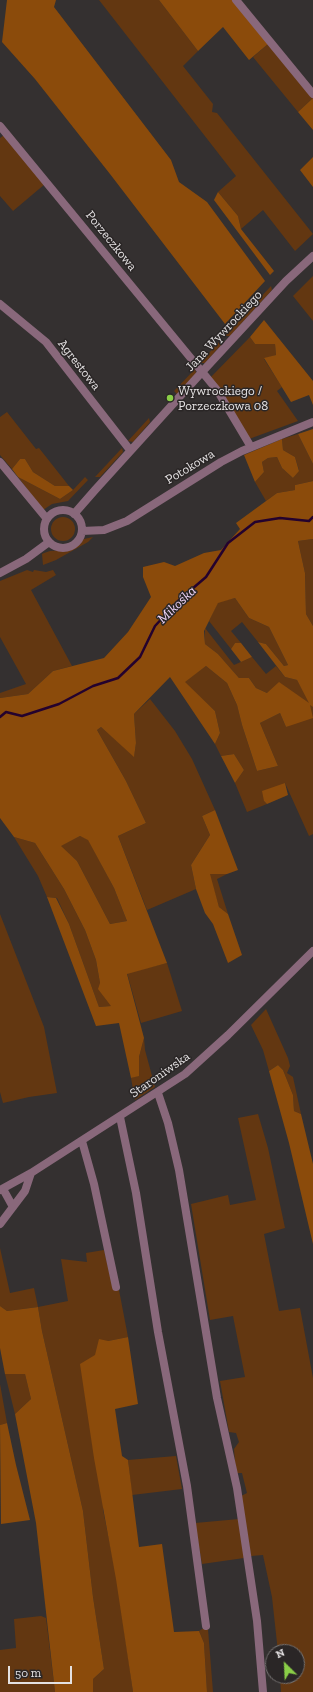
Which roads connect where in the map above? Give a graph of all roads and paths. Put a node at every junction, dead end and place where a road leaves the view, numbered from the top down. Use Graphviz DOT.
graph roads {
  1 [pos="236,0"];
  2 [pos="313,94"];
  3 [pos="0,126"];
  4 [pos="313,256"];
  5 [pos="0,304"];
  6 [pos="202,372"];
  7 [pos="313,422"];
  8 [pos="250,447"];
  9 [pos="130,450"];
  10 [pos="0,462"];
  11 [pos="74,514"];
  12 [pos="47,519"];
  13 [pos="82,531"];
  14 [pos="49,542"];
  15 [pos="0,572"];
  16 [pos="313,951"];
  17 [pos="158,1093"];
  18 [pos="120,1117"];
  19 [pos="82,1141"];
  20 [pos="31,1173"];
  21 [pos="2,1189"];
  22 [pos="13,1207"];
  23 [pos="0,1224"];
  24 [pos="116,1287"];
  25 [pos="206,1626"];
  26 [pos="263,1692"];
  1 -- 2 [label="street"];
  3 -- 6 [label="street, Porzeczkowa"];
  4 -- 6 [label="street, Jana Wywrockiego"];
  5 -- 9 [label="street, Agrestowa"];
  6 -- 8 [label="street, Porzeczkowa"];
  6 -- 9 [label="street, Jana Wywrockiego"];
  7 -- 8 [label="street, Potokowa"];
  8 -- 13 [label="street, Potokowa"];
  9 -- 11 [label="street, Jana Wywrockiego"];
  10 -- 12 [label="street"];
  11 -- 12 [label="street"];
  11 -- 13 [label="street"];
  12 -- 14 [label="street"];
  13 -- 14 [label="street"];
  14 -- 15 [label="street"];
  16 -- 17 [label="street, Staroniwska"];
  17 -- 18 [label="street, Staroniwska"];
  17 -- 26 [label="street"];
  18 -- 19 [label="street, Staroniwska"];
  18 -- 25 [label="street"];
  19 -- 20 [label="street, Staroniwska"];
  19 -- 24 [label="street"];
  20 -- 21 [label="street, Staroniwska"];
  20 -- 22 [label="street"];
  21 -- 22 [label="street"];
  22 -- 23 [label="street"];
}
